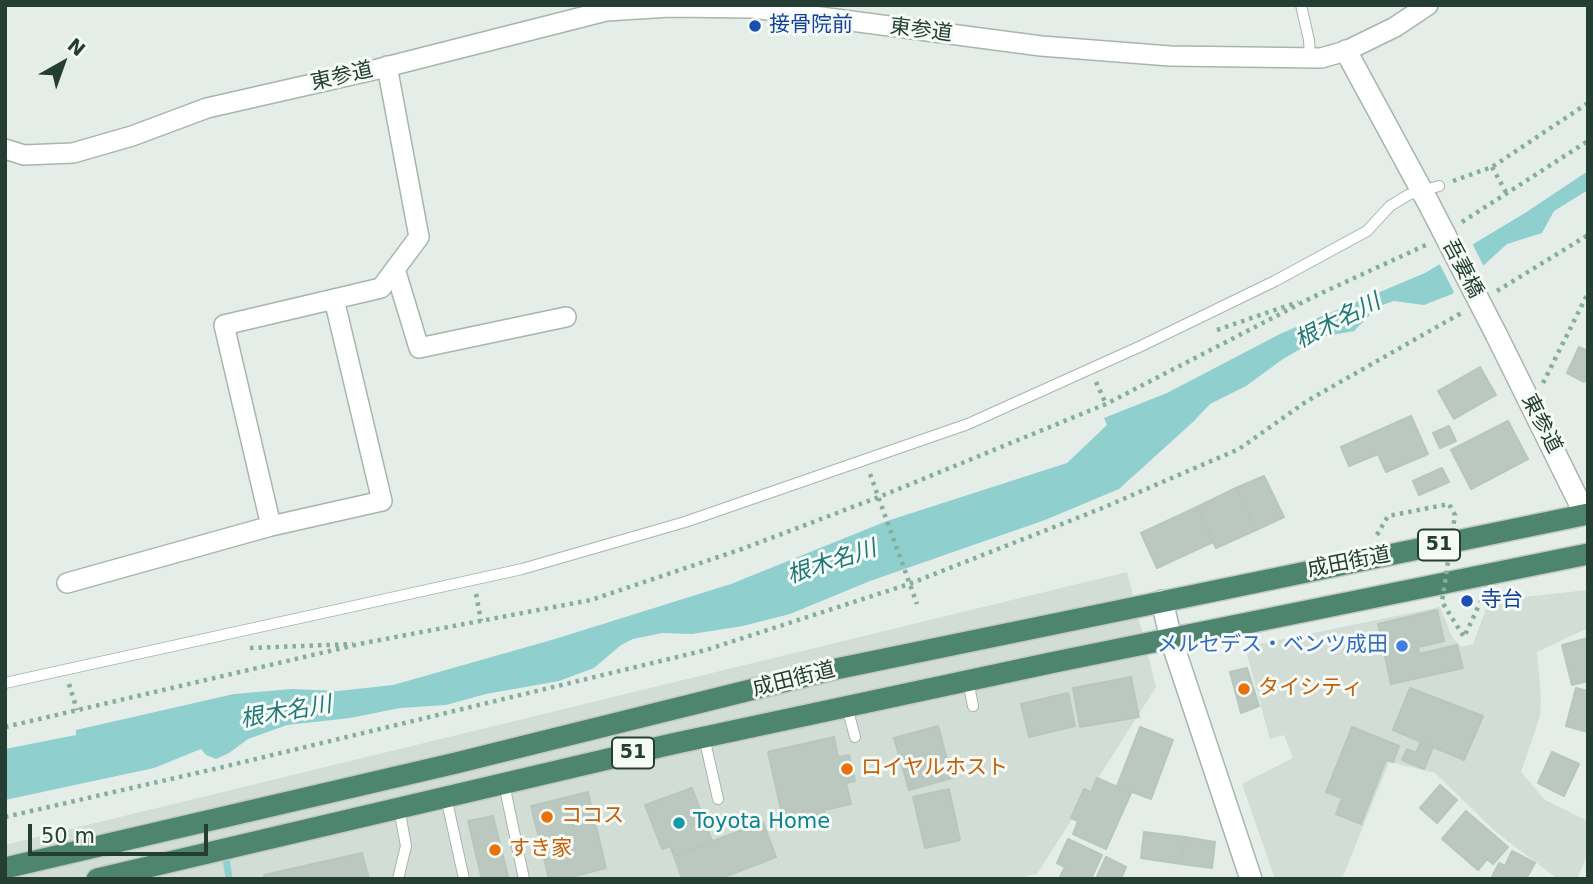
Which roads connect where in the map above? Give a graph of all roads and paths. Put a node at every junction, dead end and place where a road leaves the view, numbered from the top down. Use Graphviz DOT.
graph roads {
  1 [pos="1301,5"];
  2 [pos="1427,5"];
  3 [pos="1346,51"];
  4 [pos="1310,57"];
  5 [pos="387,66"];
  6 [pos="1588,103"];
  7 [pos="5,149"];
  8 [pos="1492,167"];
  9 [pos="1467,174"];
  10 [pos="1430,194"];
  11 [pos="1507,194"];
  12 [pos="1588,235"];
  13 [pos="395,269"];
  14 [pos="1588,293"];
  15 [pos="1312,297"];
  16 [pos="1488,297"];
  17 [pos="334,299"];
  18 [pos="1466,310"];
  19 [pos="566,317"];
  20 [pos="1211,332"];
  21 [pos="1496,334"];
  22 [pos="1531,405"];
  23 [pos="865,460"];
  24 [pos="1587,514"];
  25 [pos="271,526"];
  26 [pos="1377,534"];
  27 [pos="1588,554"];
  28 [pos="473,579"];
  29 [pos="67,583"];
  30 [pos="909,584"];
  31 [pos="1162,601"];
  32 [pos="1481,601"];
  33 [pos="917,604"];
  34 [pos="481,621"];
  35 [pos="1171,639"];
  36 [pos="364,643"];
  37 [pos="243,649"];
  38 [pos="65,670"];
  39 [pos="968,680"];
  40 [pos="5,683"];
  41 [pos="847,706"];
  42 [pos="973,706"];
  43 [pos="77,710"];
  44 [pos="704,737"];
  45 [pos="855,737"];
  46 [pos="504,784"];
  47 [pos="446,797"];
  48 [pos="718,799"];
  49 [pos="399,807"];
  50 [pos="5,817"];
  51 [pos="5,868"];
  52 [pos="97,879"];
  53 [pos="398,879"];
  54 [pos="464,879"];
  55 [pos="524,879"];
  56 [pos="1251,879"];
  1 -- 4 [label="lane"];
  2 -- 3 [label="street, 東参道"];
  3 -- 4 [label="street, 東参道"];
  3 -- 10 [label="street"];
  4 -- 5 [label="street, 東参道"];
  5 -- 7 [label="street, 東参道"];
  5 -- 13 [label="street"];
  6 -- 8 [label="path"];
  8 -- 9 [label="path"];
  8 -- 11 [label="path"];
  10 -- 21 [label="street, 吾妻橋, bridge"];
  10 -- 23 [label="lane"];
  12 -- 16 [label="path"];
  13 -- 17 [label="street"];
  13 -- 19 [label="street"];
  14 -- 22 [label="path"];
  15 -- 20 [label="path"];
  17 -- 25 [label="street"];
  17 -- 25 [label="street"];
  18 -- 30 [label="path"];
  21 -- 22 [label="street, 東参道"];
  22 -- 24 [label="street, 東参道"];
  23 -- 28 [label="lane"];
  23 -- 30 [label="path"];
  24 -- 31 [label="highway, 成田街道 / 51"];
  25 -- 29 [label="street"];
  26 -- 32 [label="path, bridge"];
  27 -- 35 [label="highway, 成田街道 / 51"];
  28 -- 34 [label="path"];
  28 -- 38 [label="lane"];
  30 -- 33 [label="path"];
  30 -- 50 [label="path"];
  31 -- 35 [label="street"];
  31 -- 51 [label="highway, 成田街道 / 51"];
  35 -- 39 [label="highway, 成田街道 / 51"];
  35 -- 56 [label="street"];
  36 -- 37 [label="path"];
  38 -- 40 [label="lane"];
  38 -- 43 [label="path"];
  39 -- 41 [label="highway, 成田街道 / 51"];
  39 -- 42 [label="lane"];
  41 -- 44 [label="highway, 成田街道 / 51"];
  41 -- 45 [label="lane"];
  44 -- 46 [label="highway, 成田街道 / 51"];
  44 -- 48 [label="lane"];
  46 -- 47 [label="highway, 成田街道 / 51"];
  46 -- 55 [label="lane"];
  47 -- 49 [label="highway, 成田街道 / 51"];
  47 -- 54 [label="lane"];
  49 -- 52 [label="highway, 成田街道 / 51"];
  49 -- 53 [label="lane"];
}
